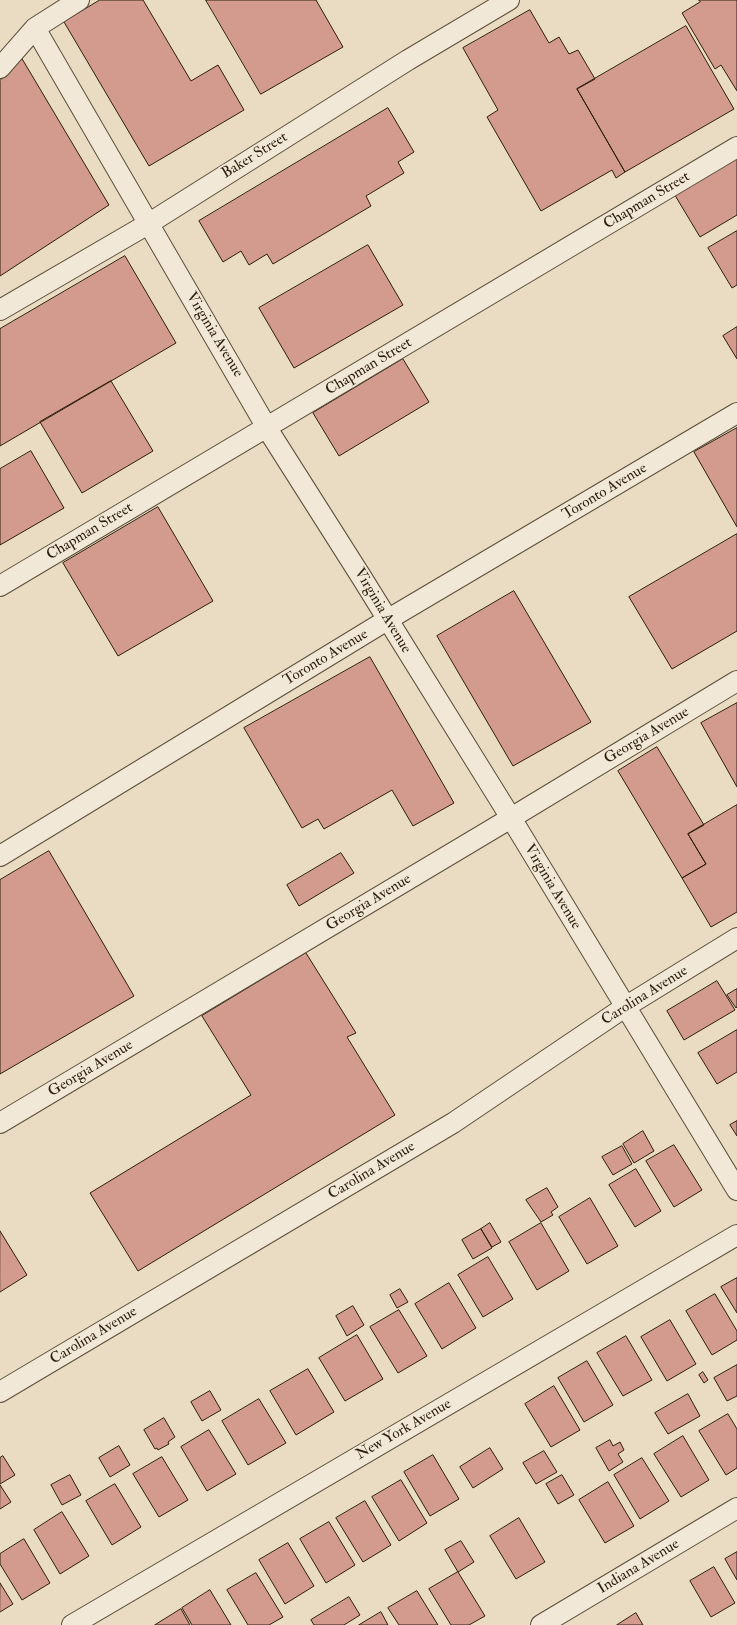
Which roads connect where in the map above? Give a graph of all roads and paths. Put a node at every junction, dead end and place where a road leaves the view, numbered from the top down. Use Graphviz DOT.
graph roads {
  1 [pos="79,0"];
  2 [pos="509,0"];
  3 [pos="35,28"];
  4 [pos="0,68"];
  5 [pos="737,147"];
  6 [pos="148,224"];
  7 [pos="0,310"];
  8 [pos="737,413"];
  9 [pos="268,427"];
  10 [pos="0,586"];
  11 [pos="387,620"];
  12 [pos="737,681"];
  13 [pos="511,818"];
  14 [pos="0,856"];
  15 [pos="737,938"];
  16 [pos="625,1007"];
  17 [pos="0,1123"];
  18 [pos="737,1190"];
  19 [pos="737,1235"];
  20 [pos="0,1392"];
  21 [pos="737,1508"];
  22 [pos="72,1625"];
  23 [pos="541,1625"];
  1 -- 3 [label="street"];
  2 -- 6 [label="street, Baker Street"];
  3 -- 4 [label="street"];
  3 -- 6 [label="street, Virginia Avenue"];
  5 -- 9 [label="street, Chapman Street"];
  6 -- 7 [label="street, Baker Street"];
  6 -- 9 [label="street, Virginia Avenue"];
  8 -- 11 [label="street, Toronto Avenue"];
  9 -- 10 [label="street, Chapman Street"];
  9 -- 11 [label="street, Virginia Avenue"];
  11 -- 13 [label="street, Virginia Avenue"];
  11 -- 14 [label="street, Toronto Avenue"];
  12 -- 13 [label="street, Georgia Avenue"];
  13 -- 16 [label="street, Virginia Avenue"];
  13 -- 17 [label="street, Georgia Avenue"];
  15 -- 16 [label="street, Carolina Avenue"];
  16 -- 18 [label="street, Virginia Avenue"];
  16 -- 20 [label="street, Carolina Avenue"];
  19 -- 22 [label="street, New York Avenue"];
  21 -- 23 [label="street, Indiana Avenue"];
}
